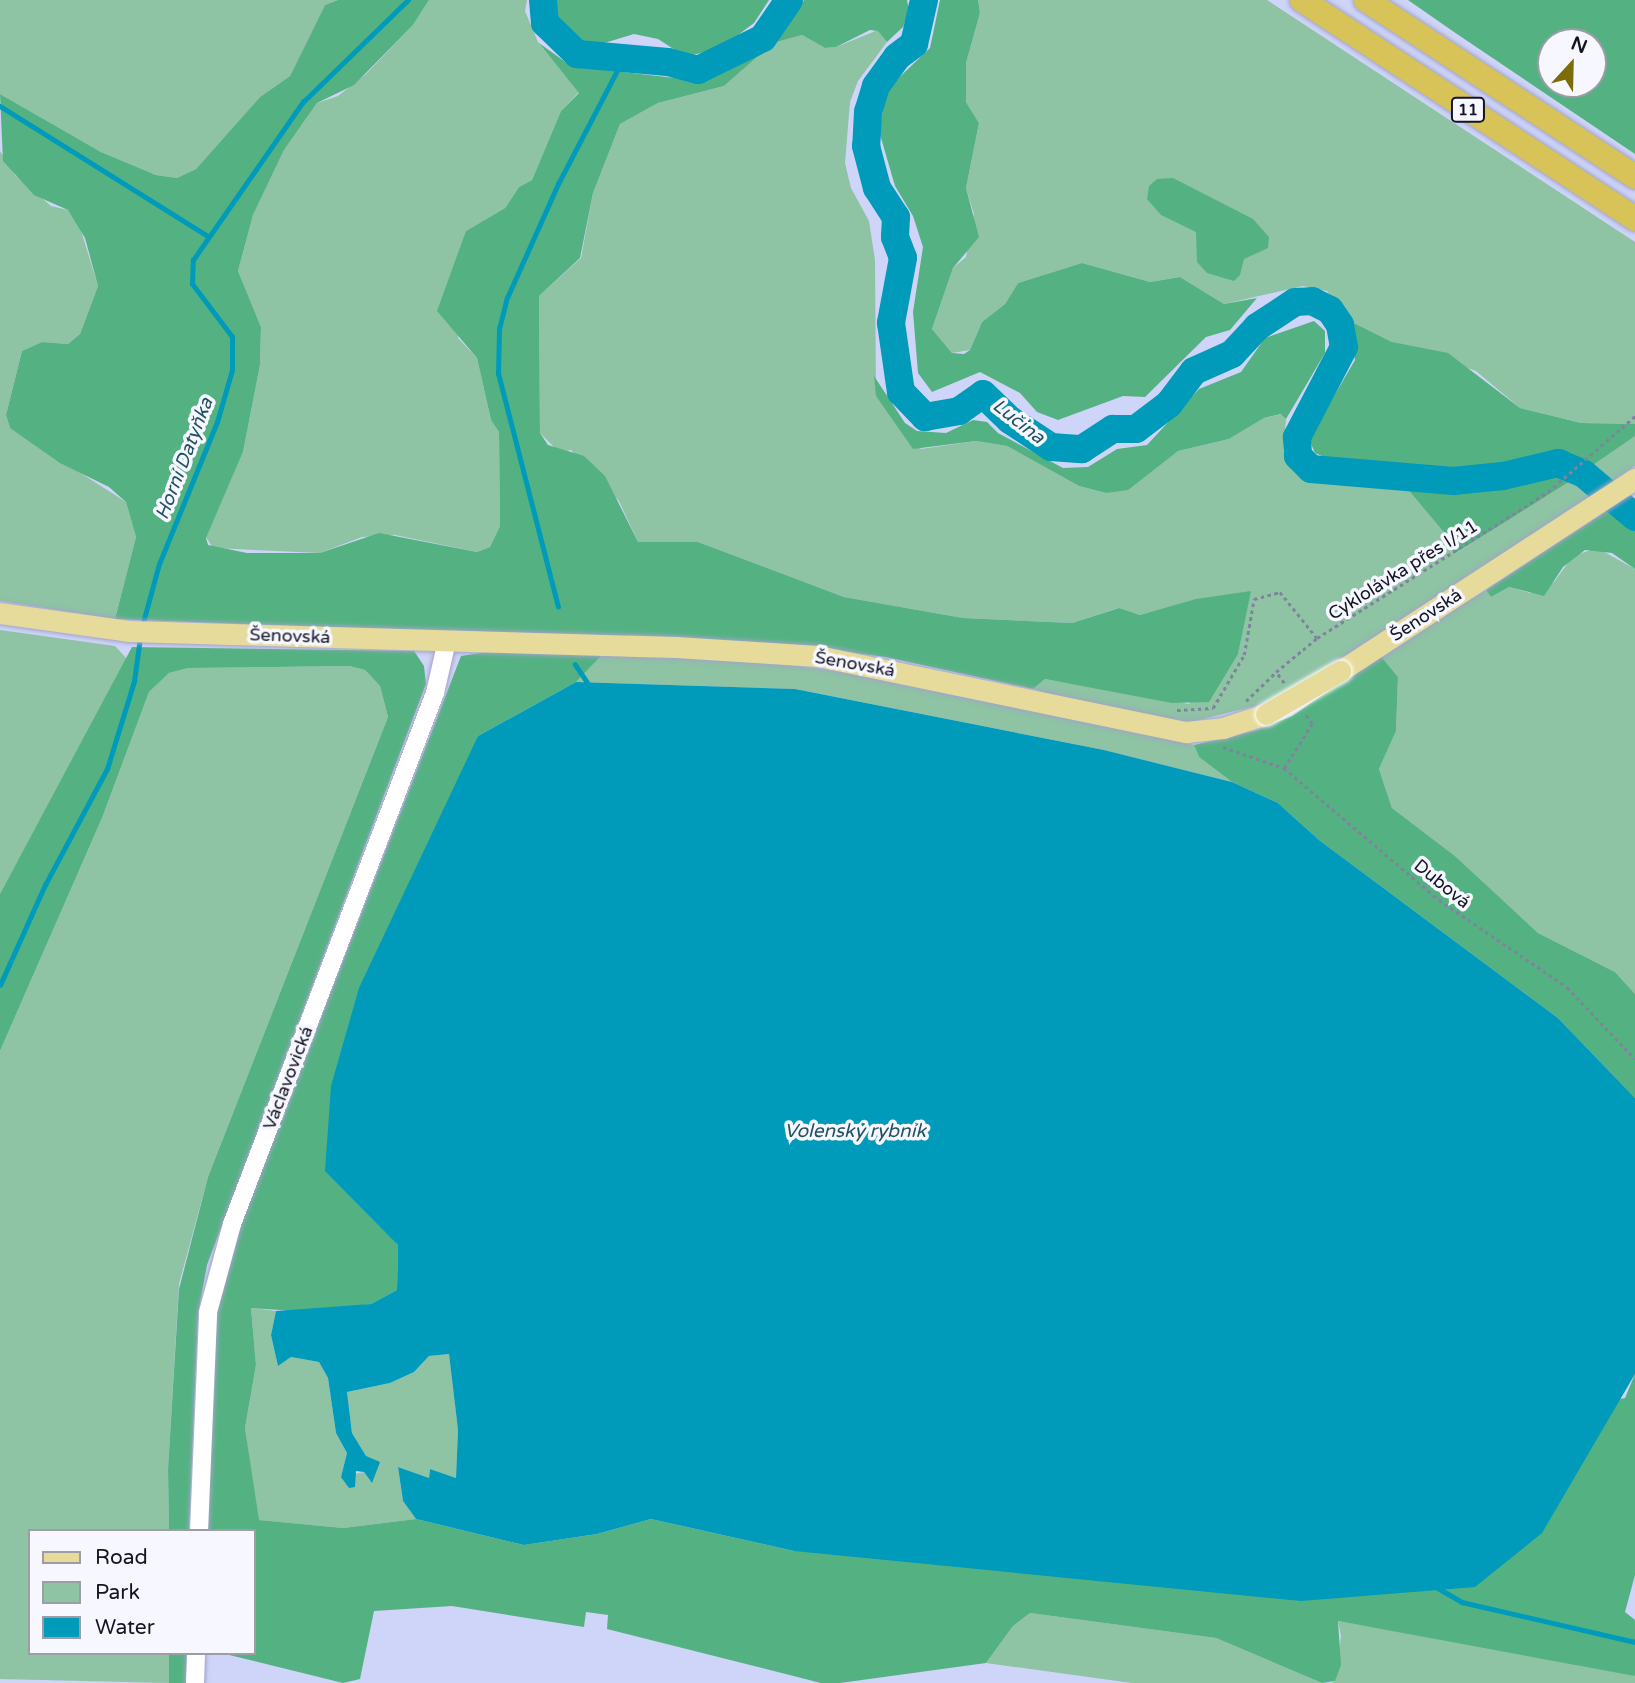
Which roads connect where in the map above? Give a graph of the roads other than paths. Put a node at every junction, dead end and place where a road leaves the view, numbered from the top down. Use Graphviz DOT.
graph roads {
  1 [pos="1302,0"];
  2 [pos="1366,0"];
  3 [pos="1635,177"];
  4 [pos="1635,219"];
  5 [pos="1635,478"];
  6 [pos="0,613"];
  7 [pos="447,640"];
  8 [pos="199,1529"];
  9 [pos="196,1655"];
  10 [pos="195,1683"];
  1 -- 4 [label="highway, 11"];
  2 -- 3 [label="highway, 11"];
  5 -- 7 [label="main road, Šenovská, bridge"];
  6 -- 7 [label="main road, Šenovská"];
  7 -- 8 [label="street, Václavovická"];
  9 -- 10 [label="street"];
}
